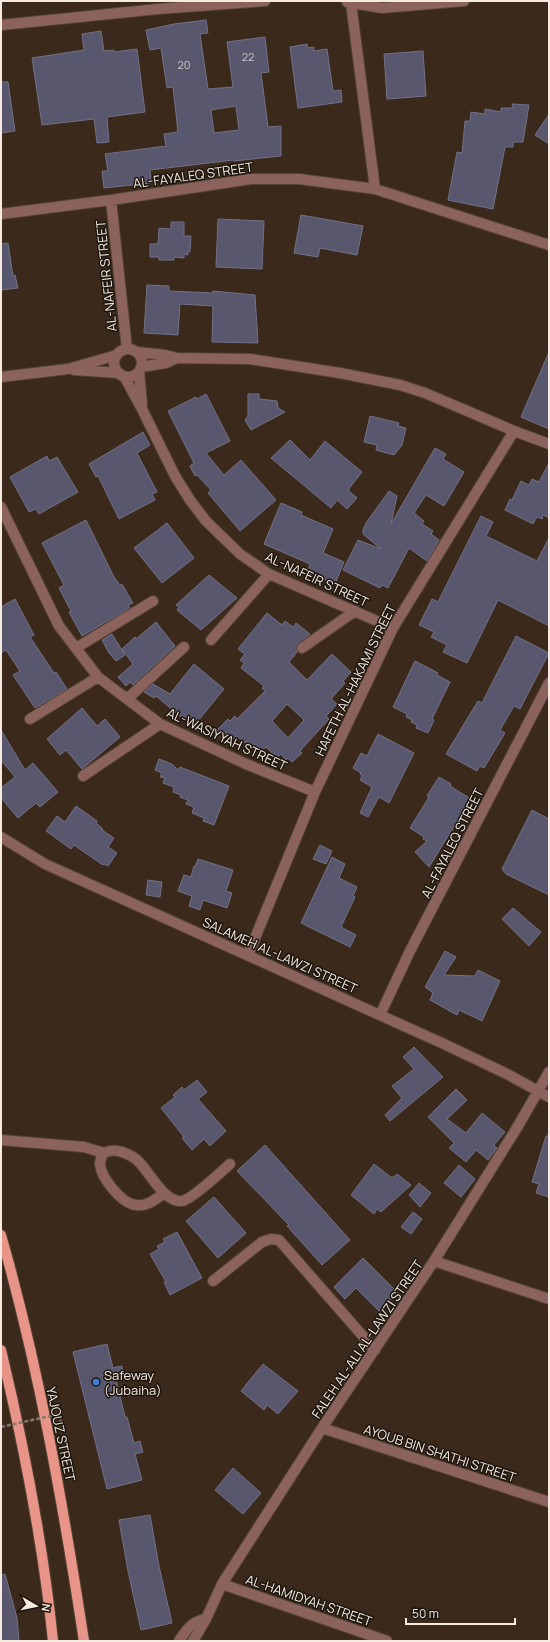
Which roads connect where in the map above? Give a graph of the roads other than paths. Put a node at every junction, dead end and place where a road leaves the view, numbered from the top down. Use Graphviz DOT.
graph roads {
  1 [pos="265,1"];
  2 [pos="464,1"];
  3 [pos="348,2"];
  4 [pos="157,5"];
  5 [pos="1,25"];
  6 [pos="374,189"];
  7 [pos="111,200"];
  8 [pos="1,214"];
  9 [pos="549,245"];
  10 [pos="127,349"];
  11 [pos="137,352"];
  12 [pos="117,355"];
  13 [pos="177,358"];
  14 [pos="68,369"];
  15 [pos="140,369"];
  16 [pos="121,375"];
  17 [pos="1,377"];
  18 [pos="142,409"];
  19 [pos="514,431"];
  20 [pos="549,444"];
  21 [pos="1,507"];
  22 [pos="269,574"];
  23 [pos="153,601"];
  24 [pos="355,611"];
  25 [pos="392,628"];
  26 [pos="211,640"];
  27 [pos="184,647"];
  28 [pos="76,648"];
  29 [pos="302,648"];
  30 [pos="98,677"];
  31 [pos="549,683"];
  32 [pos="126,699"];
  33 [pos="30,719"];
  34 [pos="160,724"];
  35 [pos="83,776"];
  36 [pos="315,792"];
  37 [pos="1,836"];
  38 [pos="248,955"];
  39 [pos="380,1015"];
  40 [pos="549,1072"];
  41 [pos="539,1090"];
  42 [pos="549,1097"];
  43 [pos="1,1140"];
  44 [pos="104,1153"];
  45 [pos="230,1164"];
  46 [pos="164,1193"];
  47 [pos="1,1235"];
  48 [pos="434,1261"];
  49 [pos="213,1281"];
  50 [pos="549,1299"];
  51 [pos="1,1350"];
  52 [pos="375,1350"];
  53 [pos="3,1368"];
  54 [pos="5,1383"];
  55 [pos="322,1428"];
  56 [pos="549,1502"];
  57 [pos="222,1584"];
  58 [pos="206,1619"];
  59 [pos="53,1641"];
  60 [pos="84,1641"];
  61 [pos="179,1641"];
  62 [pos="193,1641"];
  63 [pos="387,1641"];
  1 -- 4 [label="street"];
  2 -- 3 [label="street"];
  3 -- 6 [label="street"];
  4 -- 5 [label="street"];
  6 -- 7 [label="street, AL-FAYALEQ STREET"];
  6 -- 9 [label="street, AL-FAYALEQ STREET"];
  7 -- 8 [label="street, AL-FAYALEQ STREET"];
  7 -- 10 [label="street, AL-NAFEIR STREET"];
  10 -- 11 [label="street"];
  10 -- 12 [label="street"];
  11 -- 13 [label="street"];
  11 -- 15 [label="street"];
  12 -- 14 [label="street"];
  12 -- 16 [label="street"];
  13 -- 15 [label="street"];
  13 -- 19 [label="street"];
  14 -- 16 [label="street"];
  14 -- 17 [label="street"];
  15 -- 16 [label="street"];
  15 -- 18 [label="street, AL-NAFEIR STREET"];
  16 -- 18 [label="street, AL-NAFEIR STREET"];
  18 -- 22 [label="street, AL-NAFEIR STREET"];
  19 -- 20 [label="street"];
  19 -- 25 [label="street, HAFETH AL-HAKAMI STREET"];
  21 -- 28 [label="street, AL-WASIYYAH STREET"];
  22 -- 24 [label="street, AL-NAFEIR STREET"];
  22 -- 26 [label="street"];
  23 -- 28 [label="street"];
  24 -- 25 [label="street, AL-NAFEIR STREET"];
  24 -- 29 [label="street"];
  25 -- 36 [label="street, HAFETH AL-HAKAMI STREET"];
  27 -- 32 [label="street"];
  28 -- 30 [label="street, AL-WASIYYAH STREET"];
  30 -- 32 [label="street, AL-WASIYYAH STREET"];
  30 -- 33 [label="street"];
  31 -- 39 [label="street, AL-FAYALEQ STREET"];
  32 -- 34 [label="street, AL-WASIYYAH STREET"];
  34 -- 35 [label="street"];
  34 -- 36 [label="street, AL-WASIYYAH STREET"];
  36 -- 38 [label="street, HAFETH AL-HAKAMI STREET"];
  37 -- 38 [label="street, SALAMEH AL-LAWZI STREET"];
  38 -- 39 [label="street, SALAMEH AL-LAWZI STREET"];
  39 -- 41 [label="street, SALAMEH AL-LAWZI STREET"];
  40 -- 41 [label="street, FALEH AL-ALI AL-LAWZI STREET"];
  41 -- 42 [label="street, SALAMEH AL-LAWZI STREET"];
  41 -- 48 [label="street, FALEH AL-ALI AL-LAWZI STREET"];
  43 -- 44 [label="street"];
  44 -- 46 [label="street"];
  44 -- 46 [label="street"];
  45 -- 46 [label="street"];
  47 -- 60 [label="main road, YAJOUZ STREET"];
  48 -- 50 [label="street"];
  48 -- 52 [label="street, FALEH AL-ALI AL-LAWZI STREET"];
  49 -- 52 [label="street"];
  51 -- 53 [label="main road"];
  52 -- 55 [label="street, FALEH AL-ALI AL-LAWZI STREET"];
  53 -- 54 [label="main road"];
  54 -- 59 [label="main road"];
  55 -- 56 [label="street, AYOUB BIN SHATHI STREET"];
  55 -- 57 [label="street, FALEH AL-ALI AL-LAWZI STREET"];
  57 -- 58 [label="street, FALEH AL-ALI AL-LAWZI STREET"];
  57 -- 63 [label="street, AL-HAMIDYAH STREET"];
  58 -- 61 [label="street"];
  58 -- 62 [label="street, FALEH AL-ALI AL-LAWZI STREET"];
}
